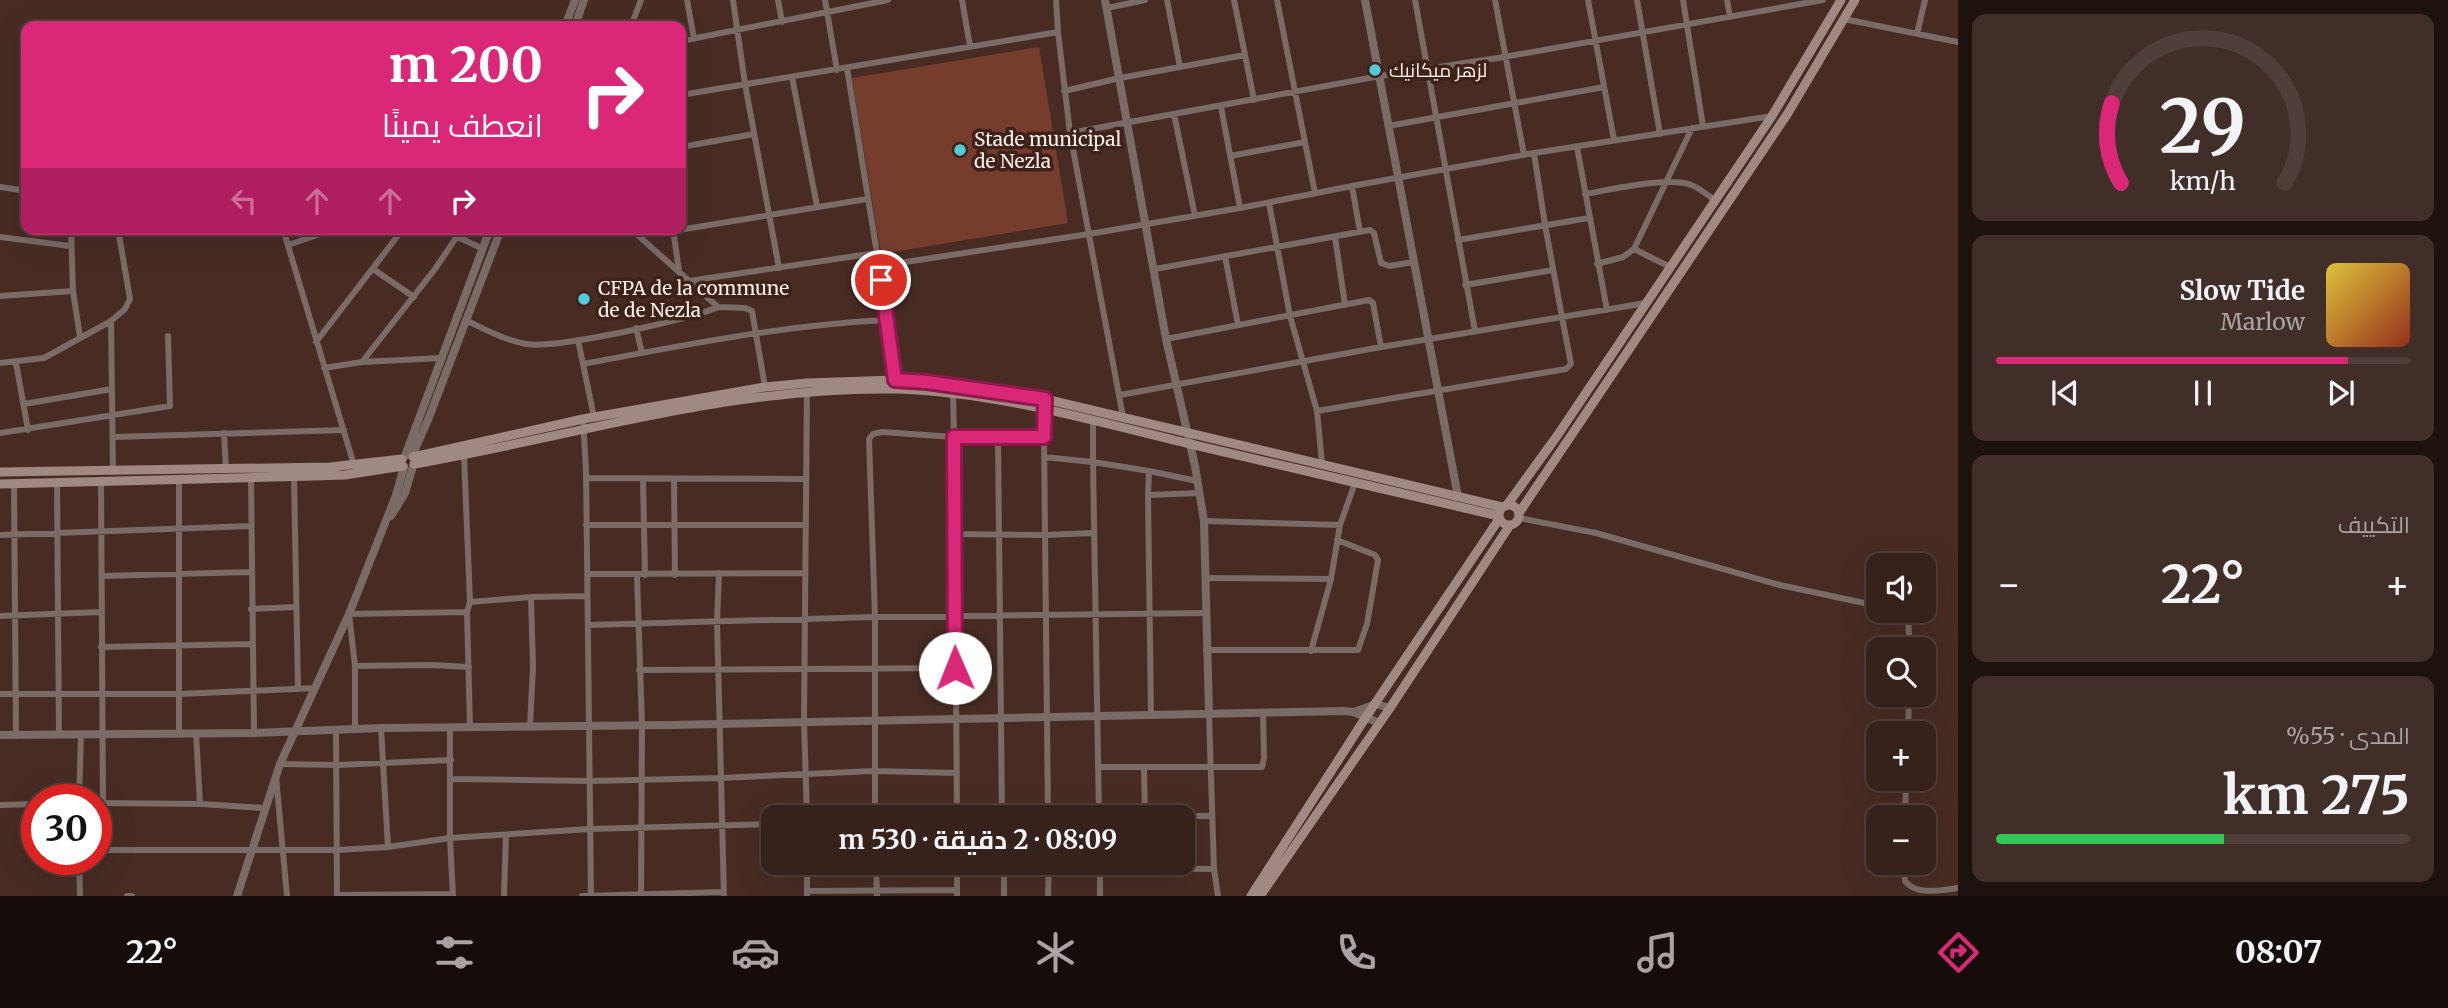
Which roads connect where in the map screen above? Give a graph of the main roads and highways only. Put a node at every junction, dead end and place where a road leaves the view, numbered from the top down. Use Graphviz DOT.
graph roads {
  1 [pos="1841,0"];
  2 [pos="1855,0"];
  3 [pos="807,387"];
  4 [pos="1045,404"];
  5 [pos="583,424"];
  6 [pos="408,461"];
  7 [pos="0,472"];
  8 [pos="0,484"];
  9 [pos="1502,512"];
  10 [pos="1519,516"];
  11 [pos="1510,525"];
  12 [pos="1251,896"];
  13 [pos="1260,896"];
  1 -- 9 [label="main road"];
  2 -- 10 [label="main road"];
  3 -- 4 [label="main road"];
  3 -- 4 [label="main road"];
  3 -- 5 [label="main road"];
  3 -- 5 [label="main road"];
  4 -- 9 [label="main road"];
  4 -- 9 [label="main road"];
  5 -- 6 [label="main road"];
  5 -- 6 [label="main road"];
  6 -- 7 [label="main road"];
  6 -- 8 [label="main road"];
  9 -- 10 [label="main road"];
  9 -- 11 [label="main road"];
  9 -- 12 [label="main road"];
  10 -- 11 [label="main road"];
  11 -- 13 [label="main road"];
}
